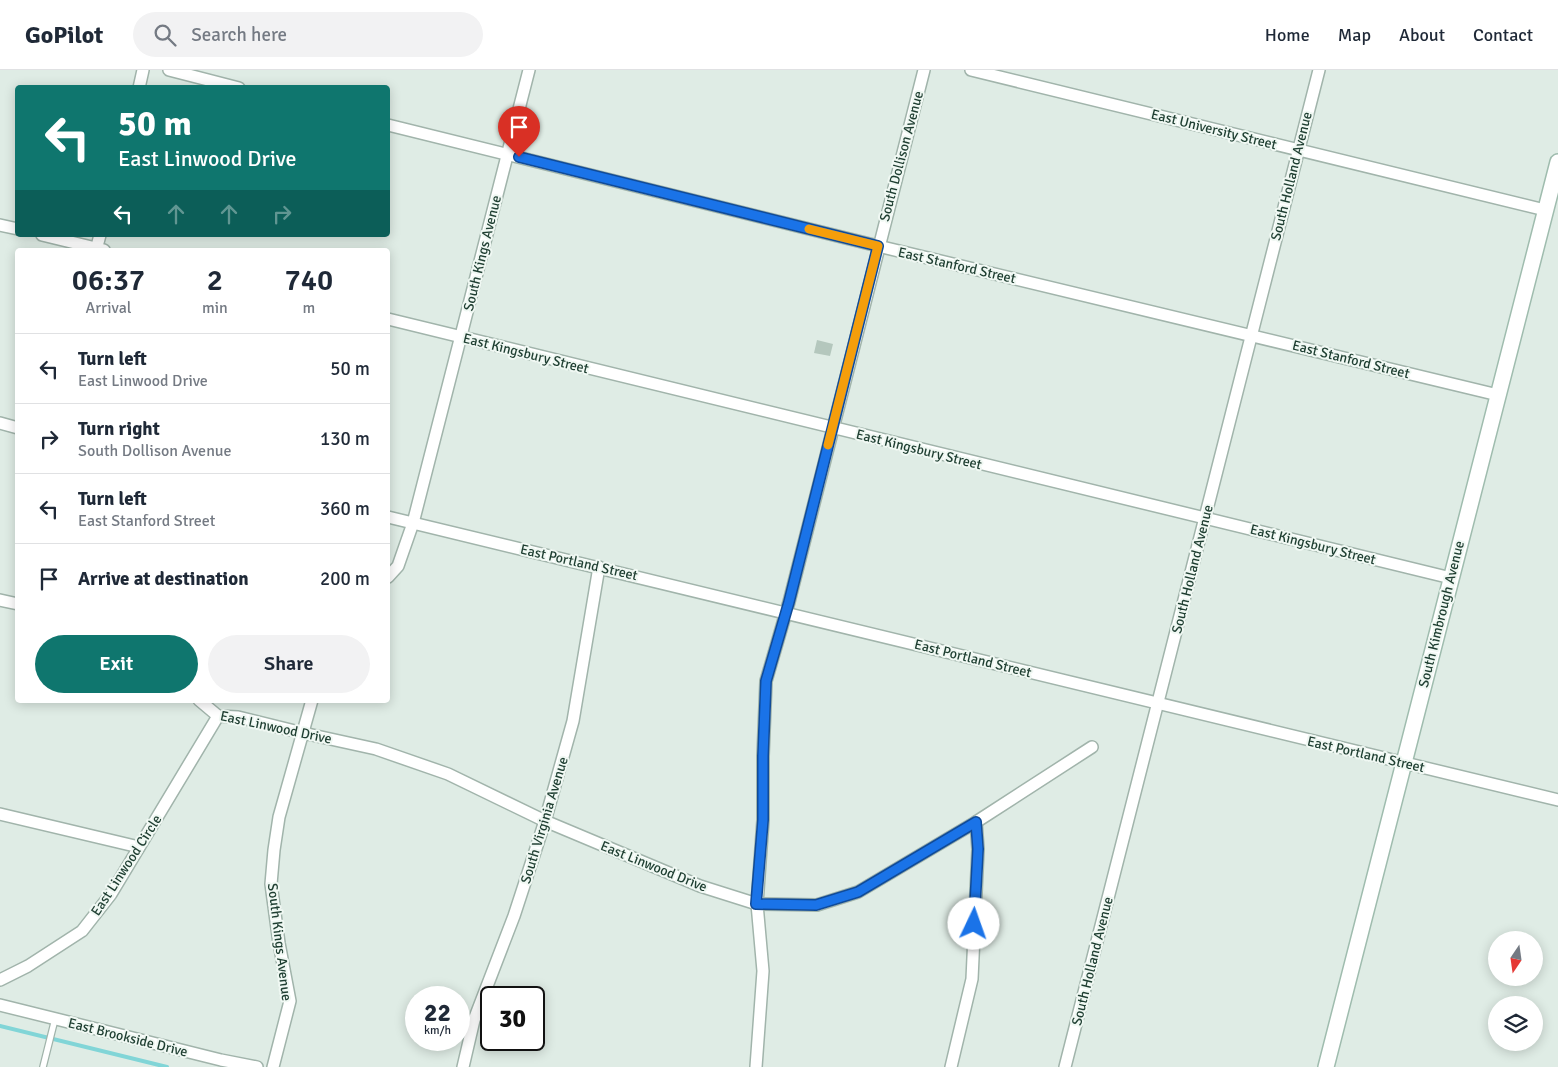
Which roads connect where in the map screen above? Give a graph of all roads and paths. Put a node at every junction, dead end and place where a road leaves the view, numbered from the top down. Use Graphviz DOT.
graph roads {
  1 [pos="143,70"];
  2 [pos="169,70"];
  3 [pos="529,70"];
  4 [pos="924,70"];
  5 [pos="971,70"];
  6 [pos="1319,70"];
  7 [pos="140,85"];
  8 [pos="227,85"];
  9 [pos="390,126"];
  10 [pos="1298,150"];
  11 [pos="508,155"];
  12 [pos="1558,162"];
  13 [pos="1545,210"];
  14 [pos="0,225"];
  15 [pos="15,228"];
  16 [pos="50,237"];
  17 [pos="878,246"];
  18 [pos="95,248"];
  19 [pos="390,319"];
  20 [pos="1251,335"];
  21 [pos="461,337"];
  22 [pos="1498,395"];
  23 [pos="0,423"];
  24 [pos="15,427"];
  25 [pos="833,428"];
  26 [pos="390,517"];
  27 [pos="1205,518"];
  28 [pos="414,523"];
  29 [pos="599,567"];
  30 [pos="390,575"];
  31 [pos="1451,578"];
  32 [pos="0,600"];
  33 [pos="15,603"];
  34 [pos="786,613"];
  35 [pos="203,703"];
  36 [pos="311,703"];
  37 [pos="1158,704"];
  38 [pos="218,716"];
  39 [pos="304,733"];
  40 [pos="1092,747"];
  41 [pos="1404,762"];
  42 [pos="1558,800"];
  43 [pos="0,814"];
  44 [pos="545,821"];
  45 [pos="976,822"];
  46 [pos="139,848"];
  47 [pos="756,904"];
  48 [pos="0,980"];
  49 [pos="0,1005"];
  50 [pos="53,1024"];
  51 [pos="43,1067"];
  52 [pos="257,1067"];
  53 [pos="273,1067"];
  54 [pos="463,1067"];
  55 [pos="756,1067"];
  56 [pos="951,1067"];
  57 [pos="1065,1067"];
  58 [pos="1326,1067"];
  1 -- 7 [label="street"];
  2 -- 8 [label="street"];
  3 -- 11 [label="street, South Kings Avenue"];
  4 -- 17 [label="street, South Dollison Avenue"];
  5 -- 10 [label="street, East University Street"];
  6 -- 10 [label="street, South Holland Avenue"];
  9 -- 11 [label="street, East Stanford Street"];
  10 -- 13 [label="street, East University Street"];
  10 -- 20 [label="street, South Holland Avenue"];
  11 -- 17 [label="street, East Stanford Street"];
  11 -- 21 [label="street, South Kings Avenue"];
  12 -- 13 [label="main road, South Kimbrough Avenue"];
  13 -- 22 [label="main road, South Kimbrough Avenue"];
  14 -- 15 [label="street"];
  16 -- 18 [label="street"];
  17 -- 20 [label="street, East Stanford Street"];
  17 -- 25 [label="street, South Dollison Avenue"];
  19 -- 21 [label="street, East Kingsbury Street"];
  20 -- 22 [label="street, East Stanford Street"];
  20 -- 27 [label="street, South Holland Avenue"];
  21 -- 25 [label="street, East Kingsbury Street"];
  21 -- 28 [label="street, South Kings Avenue"];
  22 -- 31 [label="main road, South Kimbrough Avenue"];
  23 -- 24 [label="street"];
  25 -- 27 [label="street, East Kingsbury Street"];
  25 -- 34 [label="street, South Dollison Avenue"];
  26 -- 28 [label="street, East Portland Street"];
  27 -- 31 [label="street, East Kingsbury Street"];
  27 -- 37 [label="street, South Holland Avenue"];
  28 -- 29 [label="street, East Portland Street"];
  28 -- 30 [label="street, South Kings Avenue"];
  29 -- 34 [label="street, East Portland Street"];
  29 -- 44 [label="street, South Virginia Avenue"];
  31 -- 41 [label="main road, South Kimbrough Avenue"];
  32 -- 33 [label="street"];
  34 -- 37 [label="street, East Portland Street"];
  34 -- 47 [label="street, South Dollison Avenue"];
  35 -- 38 [label="street, East Linwood Drive"];
  36 -- 39 [label="street, South Kings Avenue"];
  37 -- 41 [label="street, East Portland Street"];
  37 -- 57 [label="street, South Holland Avenue"];
  38 -- 39 [label="street, East Linwood Drive"];
  38 -- 46 [label="street, East Linwood Circle"];
  39 -- 44 [label="street, East Linwood Drive"];
  39 -- 53 [label="street, South Kings Avenue"];
  40 -- 45 [label="street, East Linwood Drive"];
  41 -- 42 [label="street, East Portland Street"];
  41 -- 58 [label="main road, South Kimbrough Avenue"];
  43 -- 46 [label="street"];
  44 -- 47 [label="street, East Linwood Drive"];
  44 -- 54 [label="street, South Virginia Avenue"];
  45 -- 47 [label="street, East Linwood Drive"];
  45 -- 56 [label="street"];
  46 -- 48 [label="street, East Linwood Circle"];
  47 -- 55 [label="street, South Dollison Avenue"];
  49 -- 50 [label="street, East Brookside Drive"];
  50 -- 51 [label="lane"];
  50 -- 52 [label="street, East Brookside Drive"];
}
